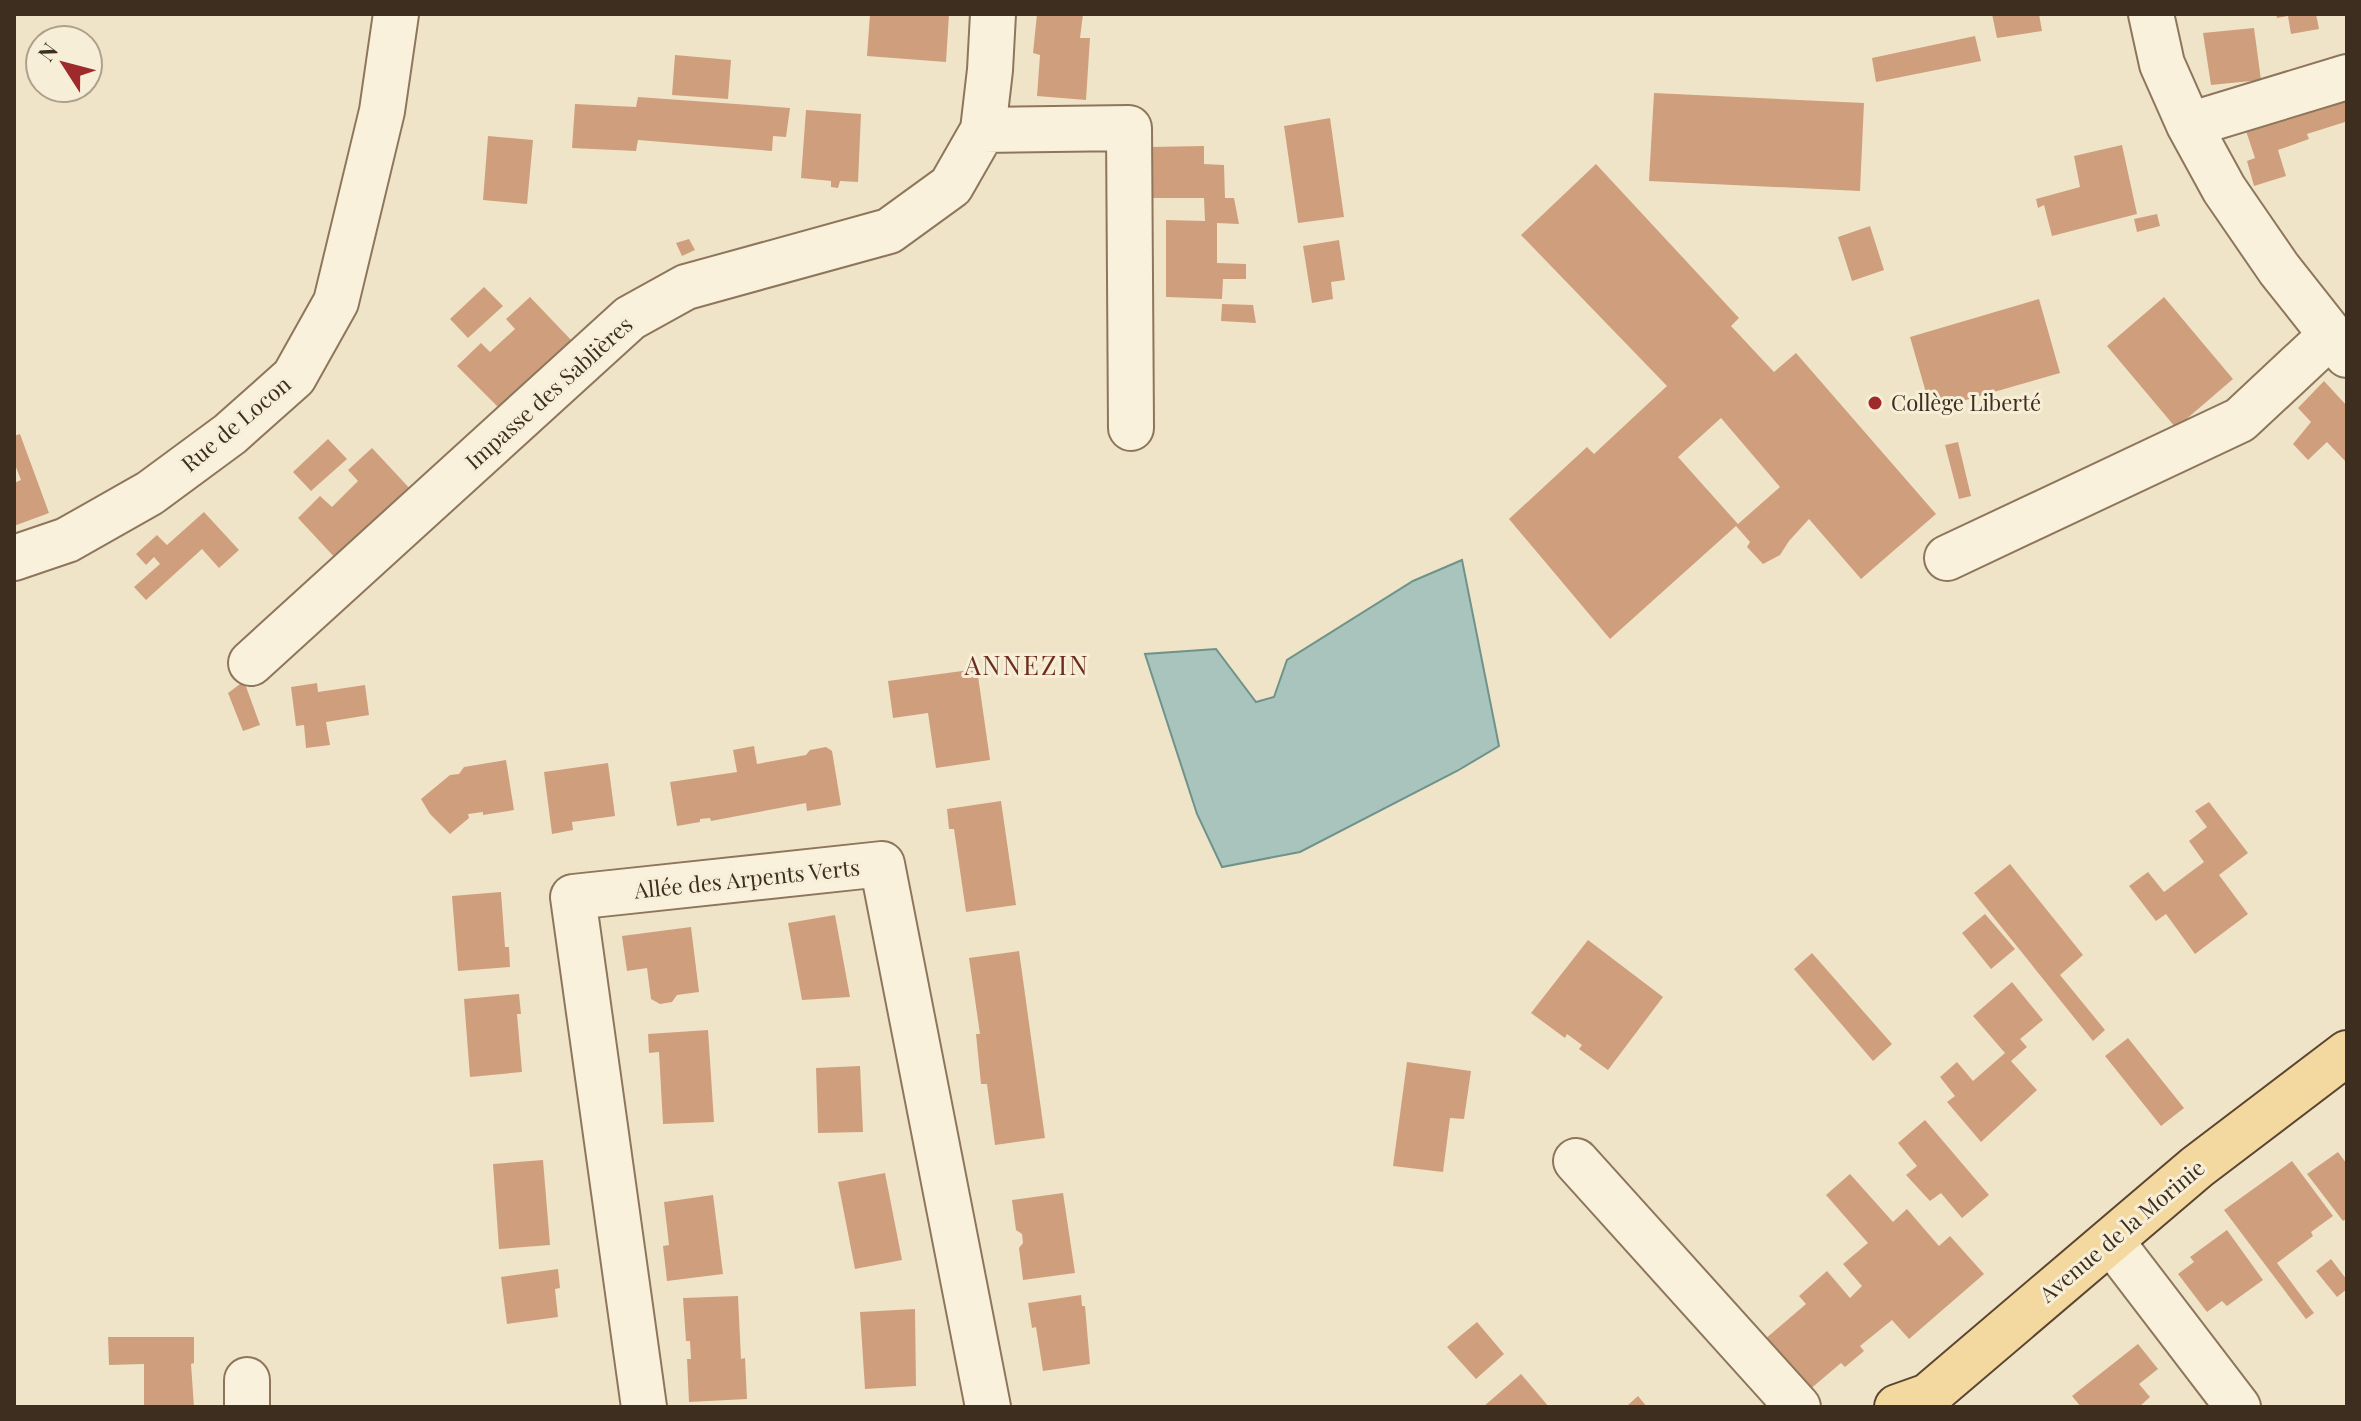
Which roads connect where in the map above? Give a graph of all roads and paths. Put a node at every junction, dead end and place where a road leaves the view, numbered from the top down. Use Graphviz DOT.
graph roads {
  1 [pos="396,14"];
  2 [pos="993,14"];
  3 [pos="2151,14"];
  4 [pos="2347,77"];
  5 [pos="2189,125"];
  6 [pos="983,130"];
  7 [pos="2338,345"];
  8 [pos="1131,428"];
  9 [pos="14,558"];
  10 [pos="1947,558"];
  11 [pos="251,663"];
  12 [pos="2347,1053"];
  13 [pos="1576,1161"];
  14 [pos="2111,1241"];
  15 [pos="644,1407"];
  16 [pos="988,1407"];
  17 [pos="1798,1407"];
  18 [pos="1897,1407"];
  19 [pos="2238,1407"];
  1 -- 9 [label="street, Rue de Locon"];
  2 -- 6 [label="street, Impasse des Sablières"];
  3 -- 5 [label="street"];
  4 -- 5 [label="street"];
  5 -- 7 [label="street"];
  6 -- 8 [label="street"];
  6 -- 11 [label="street, Impasse des Sablières"];
  7 -- 10 [label="street"];
  12 -- 14 [label="main road, Avenue de la Morinie"];
  13 -- 17 [label="street"];
  14 -- 18 [label="main road, Avenue de la Morinie"];
  14 -- 19 [label="street"];
  15 -- 16 [label="street, Allée des Arpents Verts"];
}
